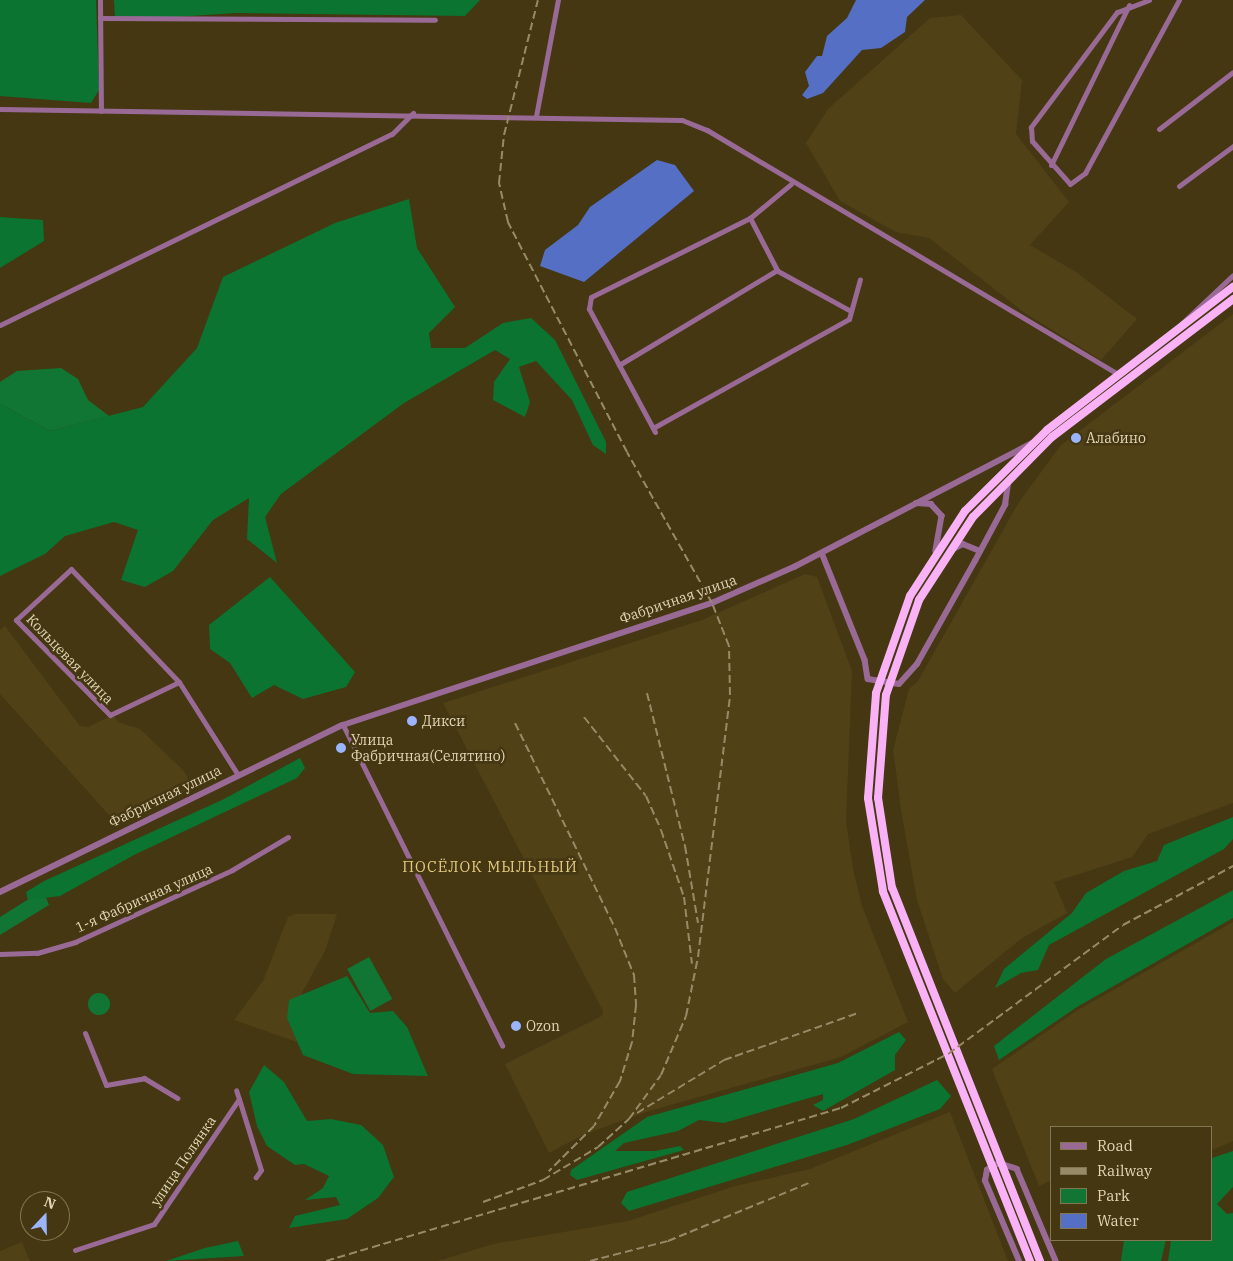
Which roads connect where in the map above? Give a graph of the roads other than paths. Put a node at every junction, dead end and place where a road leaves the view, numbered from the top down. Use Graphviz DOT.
graph roads {
  1 [pos="100,0"];
  2 [pos="558,0"];
  3 [pos="1149,0"];
  4 [pos="1179,0"];
  5 [pos="1128,4"];
  6 [pos="100,18"];
  7 [pos="436,20"];
  8 [pos="1233,72"];
  9 [pos="0,109"];
  10 [pos="101,111"];
  11 [pos="413,113"];
  12 [pos="536,116"];
  13 [pos="1159,129"];
  14 [pos="1233,146"];
  15 [pos="1051,165"];
  16 [pos="791,184"];
  17 [pos="1179,186"];
  18 [pos="750,218"];
  19 [pos="776,270"];
  20 [pos="1233,275"];
  21 [pos="860,279"];
  22 [pos="1233,287"];
  23 [pos="1233,298"];
  24 [pos="851,311"];
  25 [pos="0,325"];
  26 [pos="1174,333"];
  27 [pos="619,365"];
  28 [pos="1118,375"];
  29 [pos="1032,443"];
  30 [pos="1014,474"];
  31 [pos="910,505"];
  32 [pos="936,550"];
  33 [pos="980,551"];
  34 [pos="822,553"];
  35 [pos="941,560"];
  36 [pos="179,682"];
  37 [pos="343,725"];
  38 [pos="238,775"];
  39 [pos="288,837"];
  40 [pos="0,892"];
  41 [pos="0,954"];
  42 [pos="85,1033"];
  43 [pos="502,1046"];
  44 [pos="236,1090"];
  45 [pos="177,1098"];
  46 [pos="238,1099"];
  47 [pos="256,1176"];
  48 [pos="75,1250"];
  49 [pos="1019,1261"];
  50 [pos="1030,1261"];
  51 [pos="1040,1261"];
  52 [pos="1056,1261"];
  1 -- 6 [label="street"];
  2 -- 12 [label="street"];
  3 -- 5 [label="street"];
  4 -- 15 [label="street"];
  5 -- 15 [label="street"];
  5 -- 15 [label="street"];
  6 -- 7 [label="street"];
  6 -- 10 [label="street"];
  8 -- 13 [label="street"];
  9 -- 10 [label="street"];
  10 -- 11 [label="street"];
  11 -- 12 [label="street"];
  11 -- 25 [label="street"];
  12 -- 16 [label="street"];
  14 -- 17 [label="street"];
  16 -- 18 [label="street"];
  16 -- 28 [label="street"];
  18 -- 19 [label="street"];
  18 -- 27 [label="street"];
  19 -- 24 [label="street"];
  19 -- 27 [label="street"];
  20 -- 26 [label="street"];
  21 -- 24 [label="street"];
  22 -- 26 [label="highway"];
  23 -- 30 [label="highway"];
  24 -- 27 [label="street"];
  26 -- 28 [label="highway"];
  28 -- 29 [label="highway"];
  29 -- 31 [label="street, Фабричная улица"];
  29 -- 32 [label="highway"];
  30 -- 33 [label="street"];
  30 -- 35 [label="highway"];
  31 -- 32 [label="street"];
  31 -- 34 [label="street, Фабричная улица"];
  32 -- 50 [label="highway"];
  33 -- 34 [label="street"];
  33 -- 35 [label="street"];
  34 -- 37 [label="street, Фабричная улица"];
  35 -- 51 [label="highway"];
  36 -- 36 [label="street, Кольцевая улица"];
  36 -- 38 [label="street, Кольцевая улица"];
  37 -- 38 [label="street, Фабричная улица"];
  37 -- 43 [label="street"];
  38 -- 40 [label="street, Фабричная улица"];
  39 -- 41 [label="street, 1-я Фабричная улица"];
  42 -- 45 [label="street"];
  44 -- 46 [label="street"];
  46 -- 47 [label="street"];
  46 -- 48 [label="street, улица Полянка"];
  49 -- 52 [label="street"];
}
